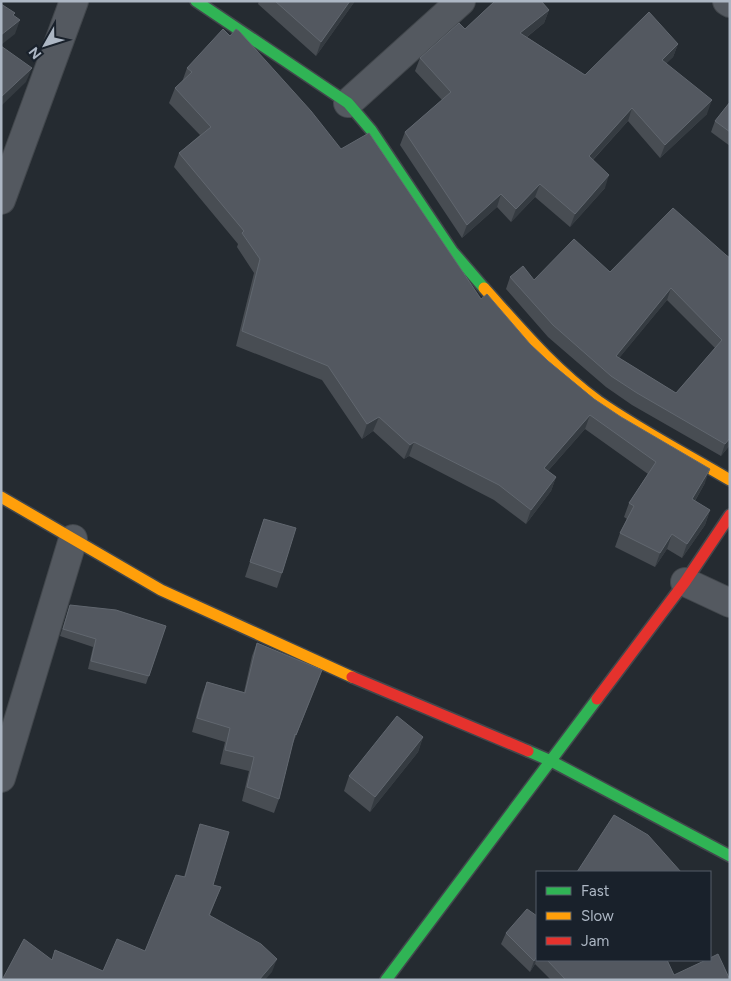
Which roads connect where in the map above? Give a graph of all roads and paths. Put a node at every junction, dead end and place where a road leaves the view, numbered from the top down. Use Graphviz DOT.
graph roads {
  1 [pos="74,1"];
  2 [pos="196,1"];
  3 [pos="461,1"];
  4 [pos="348,103"];
  5 [pos="1,200"];
  6 [pos="730,480"];
  7 [pos="1,497"];
  8 [pos="730,515"];
  9 [pos="73,539"];
  10 [pos="685,582"];
  11 [pos="730,603"];
  12 [pos="552,761"];
  13 [pos="1,778"];
  14 [pos="730,856"];
  15 [pos="386,980"];
  1 -- 5 [label="street"];
  2 -- 4 [label="street"];
  3 -- 4 [label="street"];
  4 -- 6 [label="street"];
  7 -- 9 [label="street"];
  8 -- 10 [label="street"];
  9 -- 12 [label="street"];
  9 -- 13 [label="street"];
  10 -- 11 [label="street"];
  10 -- 12 [label="street"];
  12 -- 14 [label="street"];
  12 -- 15 [label="street"];
}
